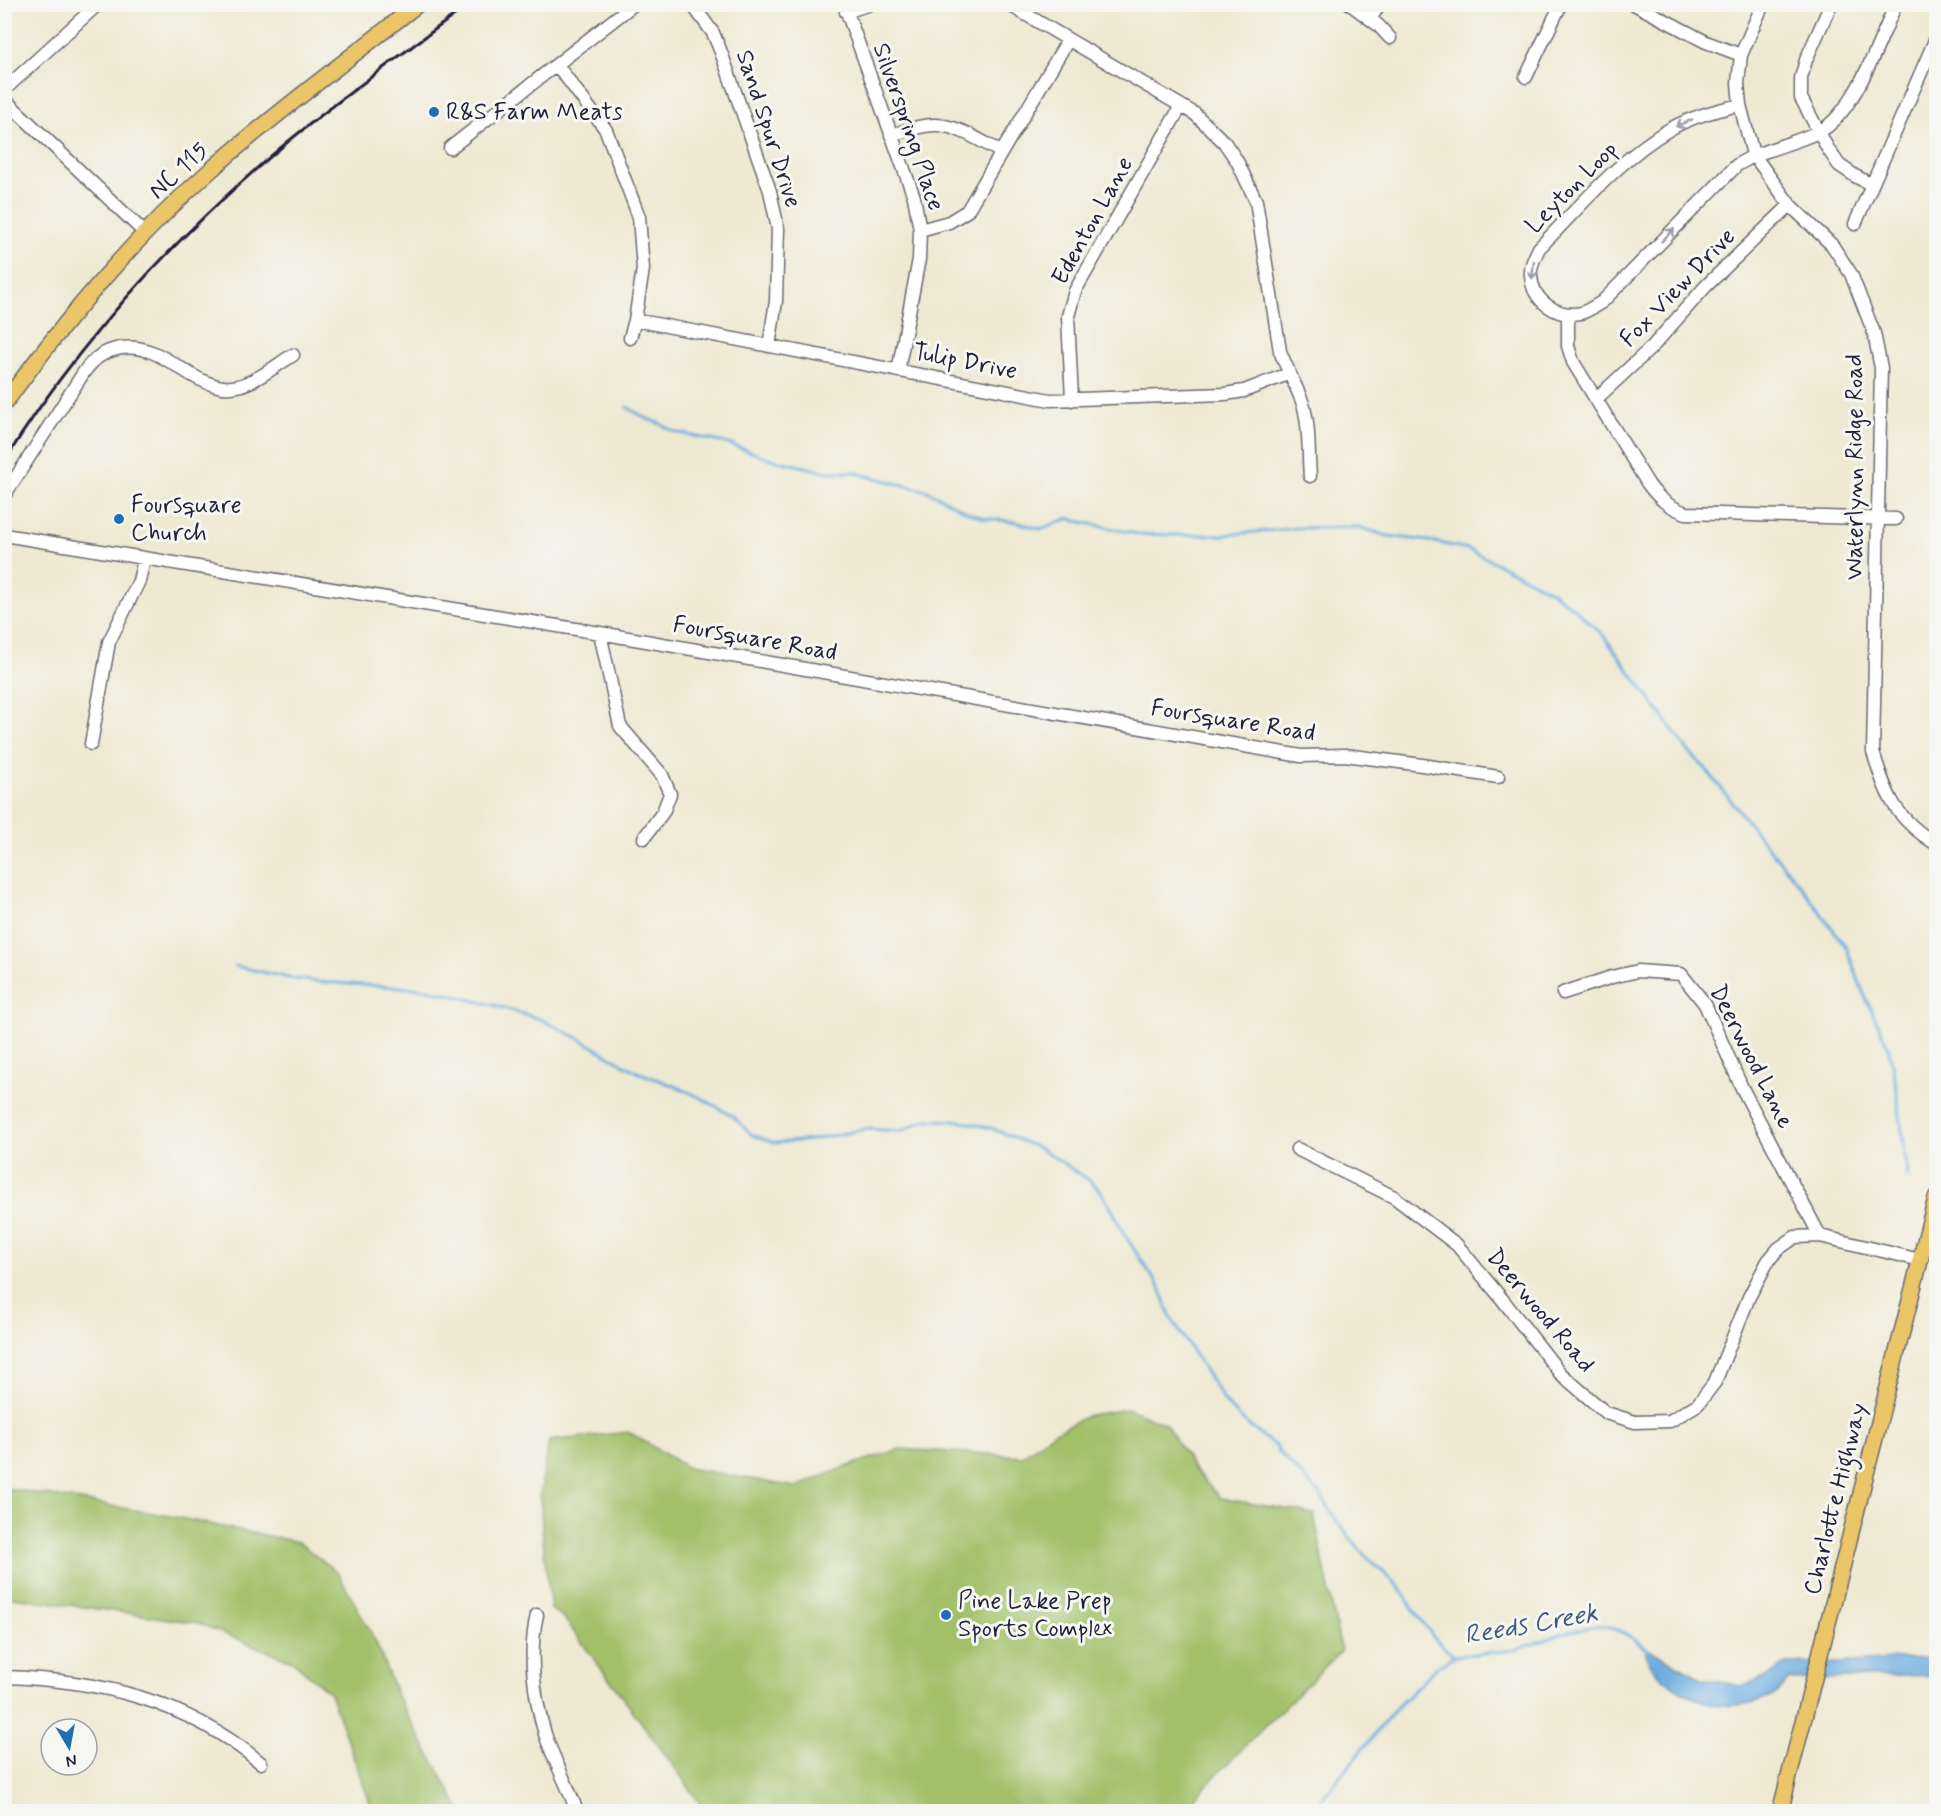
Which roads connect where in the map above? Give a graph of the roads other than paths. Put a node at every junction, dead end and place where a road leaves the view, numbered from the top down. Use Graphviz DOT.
graph roads {
  1 [pos="98,4"];
  2 [pos="418,4"];
  3 [pos="634,4"];
  4 [pos="692,4"];
  5 [pos="870,4"];
  6 [pos="1008,4"];
  7 [pos="1350,4"];
  8 [pos="1380,4"];
  9 [pos="1561,4"];
  10 [pos="1634,4"];
  11 [pos="1763,4"];
  12 [pos="1831,4"];
  13 [pos="1896,4"];
  14 [pos="845,8"];
  15 [pos="1370,19"];
  16 [pos="1390,38"];
  17 [pos="1936,38"];
  18 [pos="1068,40"];
  19 [pos="1741,55"];
  20 [pos="556,65"];
  21 [pos="1526,77"];
  22 [pos="4,90"];
  23 [pos="4,99"];
  24 [pos="1740,105"];
  25 [pos="1181,106"];
  26 [pos="1819,132"];
  27 [pos="891,135"];
  28 [pos="450,148"];
  29 [pos="1002,152"];
  30 [pos="1753,154"];
  31 [pos="1872,185"];
  32 [pos="1790,204"];
  33 [pos="1855,224"];
  34 [pos="920,230"];
  35 [pos="145,233"];
  36 [pos="1568,314"];
  37 [pos="635,320"];
  38 [pos="630,338"];
  39 [pos="769,346"];
  40 [pos="293,355"];
  41 [pos="898,371"];
  42 [pos="1288,374"];
  43 [pos="1596,399"];
  44 [pos="1072,400"];
  45 [pos="4,404"];
  46 [pos="1310,476"];
  47 [pos="4,496"];
  48 [pos="1878,518"];
  49 [pos="1896,519"];
  50 [pos="4,535"];
  51 [pos="144,559"];
  52 [pos="600,633"];
  53 [pos="91,744"];
  54 [pos="1498,777"];
  55 [pos="644,838"];
  56 [pos="1936,844"];
  57 [pos="1563,993"];
  58 [pos="1297,1149"];
  59 [pos="1936,1198"];
  60 [pos="1820,1236"];
  61 [pos="1920,1260"];
  62 [pos="537,1615"];
  63 [pos="4,1677"];
  64 [pos="261,1763"];
  65 [pos="577,1812"];
  66 [pos="1780,1812"];
  1 -- 22 [label="street"];
  2 -- 35 [label="main road, NC 115 / NC 115"];
  3 -- 20 [label="street"];
  4 -- 39 [label="street, Sand Spur Drive"];
  5 -- 14 [label="street"];
  6 -- 18 [label="street"];
  7 -- 15 [label="street"];
  8 -- 15 [label="street"];
  9 -- 21 [label="street"];
  10 -- 19 [label="street"];
  11 -- 19 [label="street, Waterlynn Ridge Road"];
  12 -- 26 [label="street"];
  13 -- 26 [label="street"];
  14 -- 27 [label="street, Silverspring Place"];
  15 -- 16 [label="street"];
  17 -- 31 [label="street"];
  18 -- 25 [label="street"];
  18 -- 29 [label="street"];
  19 -- 24 [label="street, Waterlynn Ridge Road"];
  20 -- 28 [label="street"];
  20 -- 37 [label="street"];
  23 -- 35 [label="street"];
  24 -- 30 [label="street, Waterlynn Ridge Road"];
  24 -- 36 [label="street, Leyton Loop, one-way"];
  25 -- 42 [label="street"];
  25 -- 44 [label="street, Edenton Lane"];
  26 -- 30 [label="street"];
  26 -- 31 [label="street"];
  27 -- 29 [label="street"];
  27 -- 34 [label="street, Silverspring Place"];
  29 -- 34 [label="street"];
  30 -- 32 [label="street, Waterlynn Ridge Road"];
  36 -- 30 [label="street, one-way"];
  31 -- 33 [label="street"];
  32 -- 43 [label="street, Fox View Drive"];
  32 -- 48 [label="street, Waterlynn Ridge Road"];
  34 -- 41 [label="street, Silverspring Place"];
  35 -- 45 [label="main road, NC 115 / NC 115"];
  36 -- 43 [label="street"];
  37 -- 38 [label="street"];
  37 -- 39 [label="street, Tulip Drive"];
  39 -- 41 [label="street, Tulip Drive"];
  40 -- 47 [label="street"];
  41 -- 44 [label="street, Tulip Drive"];
  42 -- 44 [label="street, Tulip Drive"];
  42 -- 46 [label="street"];
  43 -- 48 [label="street"];
  48 -- 49 [label="street"];
  48 -- 56 [label="street, Waterlynn Ridge Road"];
  50 -- 51 [label="street, Foursquare Road"];
  51 -- 52 [label="street, Foursquare Road"];
  51 -- 53 [label="street"];
  52 -- 54 [label="street, Foursquare Road"];
  52 -- 55 [label="street"];
  57 -- 60 [label="street, Deerwood Lane"];
  58 -- 60 [label="street, Deerwood Road"];
  59 -- 61 [label="main road, Charlotte Highway"];
  60 -- 61 [label="street, Deerwood Road"];
  61 -- 66 [label="main road, Charlotte Highway"];
  62 -- 65 [label="street"];
  63 -- 64 [label="street"];
}
